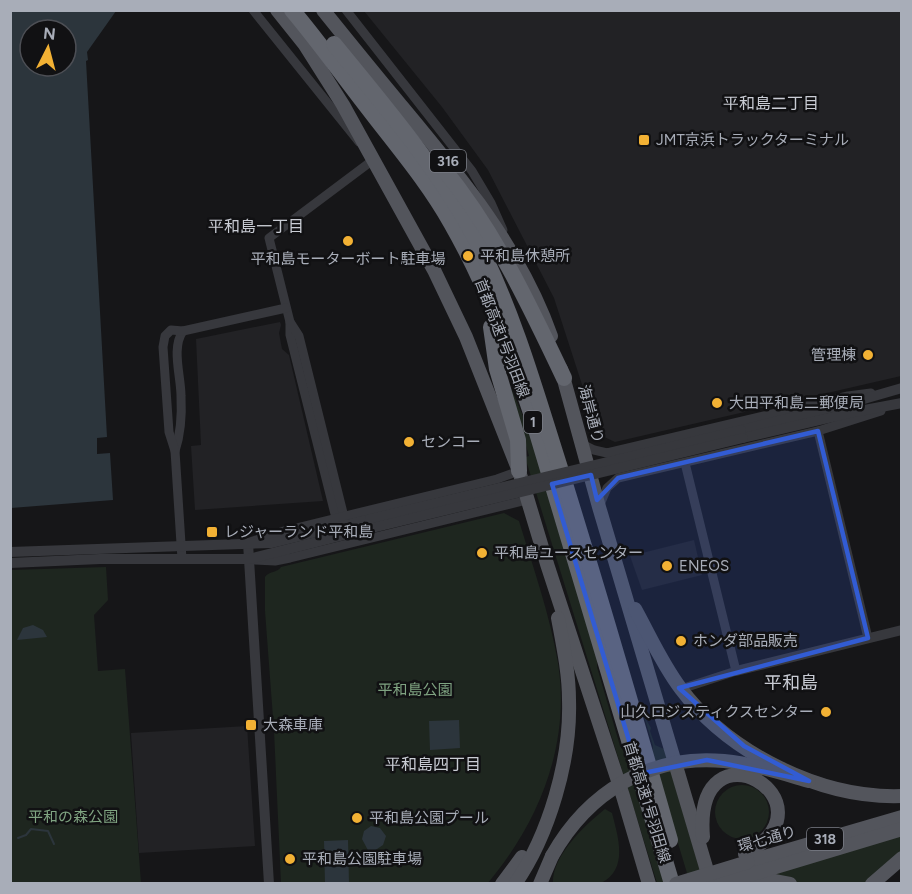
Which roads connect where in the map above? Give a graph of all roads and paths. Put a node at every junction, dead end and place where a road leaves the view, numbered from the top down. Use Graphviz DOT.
graph roads {
  1 [pos="253,10"];
  2 [pos="307,10"];
  3 [pos="323,10"];
  4 [pos="346,10"];
  5 [pos="283,12"];
  6 [pos="354,90"];
  7 [pos="393,118"];
  8 [pos="372,128"];
  9 [pos="370,155"];
  10 [pos="511,250"];
  11 [pos="474,268"];
  12 [pos="286,308"];
  13 [pos="491,327"];
  14 [pos="183,331"];
  15 [pos="564,378"];
  16 [pos="897,389"];
  17 [pos="899,404"];
  18 [pos="531,413"];
  19 [pos="818,431"];
  20 [pos="742,434"];
  21 [pos="582,444"];
  22 [pos="175,452"];
  23 [pos="685,463"];
  24 [pos="519,471"];
  25 [pos="527,500"];
  26 [pos="599,507"];
  27 [pos="340,518"];
  28 [pos="371,524"];
  29 [pos="248,543"];
  30 [pos="181,546"];
  31 [pos="10,552"];
  32 [pos="182,559"];
  33 [pos="249,559"];
  34 [pos="10,563"];
  35 [pos="547,564"];
  36 [pos="627,595"];
  37 [pos="902,630"];
  38 [pos="868,638"];
  39 [pos="623,649"];
  40 [pos="736,671"];
  41 [pos="681,689"];
  42 [pos="639,731"];
  43 [pos="809,781"];
  44 [pos="902,796"];
  45 [pos="548,815"];
  46 [pos="902,817"];
  47 [pos="902,829"];
  48 [pos="902,858"];
  49 [pos="705,862"];
  50 [pos="749,868"];
  51 [pos="687,881"];
  52 [pos="724,882"];
  53 [pos="269,884"];
  54 [pos="501,884"];
  55 [pos="515,884"];
  56 [pos="540,884"];
  57 [pos="649,884"];
  58 [pos="674,884"];
  59 [pos="711,884"];
  60 [pos="790,884"];
  61 [pos="872,884"];
  1 -- 9 [label="street"];
  2 -- 7 [label="highway, 首都高速1号羽田線 / 1"];
  3 -- 10 [label="main road, 海岸通り / 316"];
  4 -- 10 [label="street"];
  5 -- 6 [label="highway, 首都高速1号羽田線 / 1"];
  5 -- 9 [label="main road"];
  6 -- 8 [label="highway"];
  6 -- 11 [label="highway, 首都高速1号羽田線 / 1"];
  7 -- 15 [label="highway, 1"];
  7 -- 42 [label="highway, 首都高速1号羽田線 / 1"];
  9 -- 12 [label="street"];
  9 -- 24 [label="main road"];
  10 -- 15 [label="main road, 海岸通り / 316"];
  11 -- 13 [label="highway"];
  11 -- 18 [label="highway, 首都高速1号羽田線 / 1"];
  12 -- 14 [label="street"];
  12 -- 27 [label="street"];
  13 -- 18 [label="highway"];
  13 -- 24 [label="highway"];
  14 -- 22 [label="street"];
  14 -- 22 [label="street"];
  15 -- 21 [label="main road, 海岸通り / 316"];
  16 -- 20 [label="street"];
  16 -- 21 [label="street"];
  17 -- 19 [label="street"];
  17 -- 20 [label="street"];
  18 -- 58 [label="highway, 首都高速1号羽田線 / 1"];
  19 -- 23 [label="street"];
  19 -- 38 [label="street"];
  20 -- 28 [label="street, bridge"];
  21 -- 26 [label="main road, 海岸通り / 316"];
  22 -- 30 [label="street"];
  23 -- 26 [label="street"];
  23 -- 40 [label="street"];
  24 -- 25 [label="main road"];
  24 -- 27 [label="street"];
  25 -- 33 [label="street"];
  25 -- 35 [label="main road"];
  26 -- 36 [label="main road, 海岸通り / 316"];
  27 -- 29 [label="street"];
  28 -- 29 [label="street"];
  28 -- 33 [label="street"];
  29 -- 30 [label="street"];
  29 -- 33 [label="street"];
  30 -- 31 [label="street"];
  30 -- 32 [label="street"];
  32 -- 33 [label="street"];
  32 -- 34 [label="street"];
  33 -- 53 [label="street"];
  35 -- 45 [label="main road"];
  35 -- 57 [label="main road"];
  36 -- 41 [label="main road"];
  36 -- 49 [label="main road, 海岸通り / 316"];
  37 -- 38 [label="street"];
  38 -- 40 [label="street"];
  39 -- 42 [label="highway"];
  40 -- 41 [label="street"];
  41 -- 43 [label="main road, bridge"];
  42 -- 51 [label="highway, 首都高速1号羽田線 / 1"];
  43 -- 44 [label="main road"];
  43 -- 56 [label="main road, bridge"];
  45 -- 54 [label="main road"];
  45 -- 55 [label="main road"];
  46 -- 50 [label="main road, 環七通り / 318"];
  47 -- 50 [label="main road, 環七通り / 318"];
  48 -- 61 [label="main road"];
  49 -- 50 [label="main road"];
  49 -- 59 [label="main road, 海岸通り / 316"];
  50 -- 51 [label="main road, bridge"];
  50 -- 52 [label="main road"];
  50 -- 60 [label="main road"];
  51 -- 58 [label="main road, bridge"];
}
